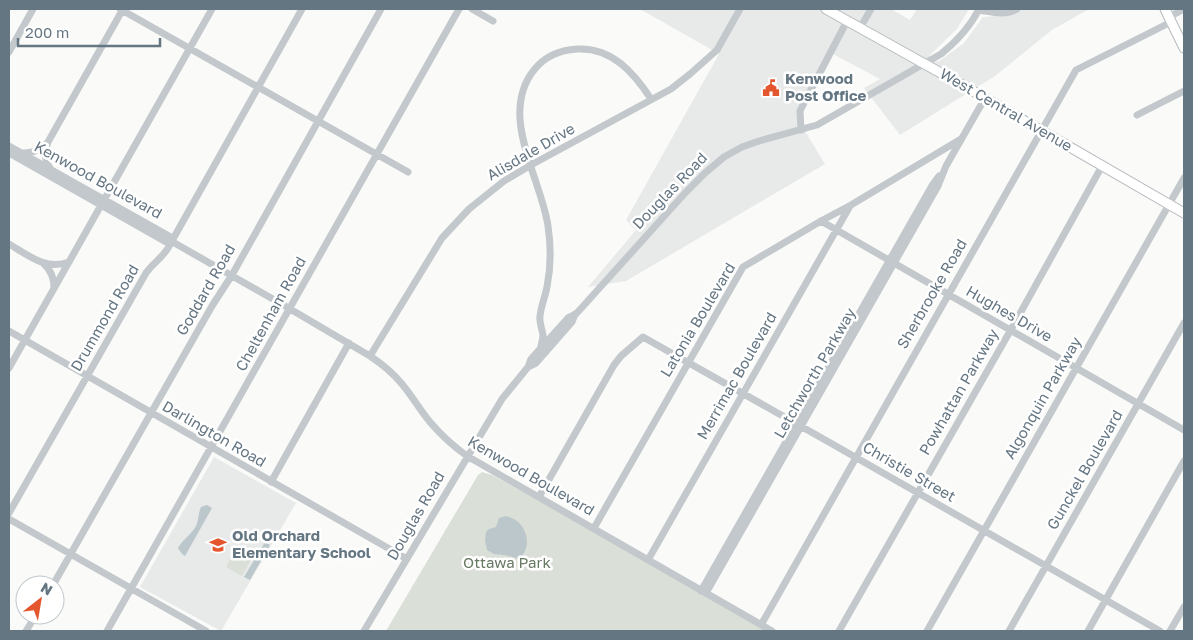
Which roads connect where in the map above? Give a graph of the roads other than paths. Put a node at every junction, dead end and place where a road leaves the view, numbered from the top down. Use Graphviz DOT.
graph roads {
  1 [pos="33,9"];
  2 [pos="122,9"];
  3 [pos="212,9"];
  4 [pos="302,9"];
  5 [pos="381,9"];
  6 [pos="459,9"];
  7 [pos="472,9"];
  8 [pos="740,9"];
  9 [pos="826,9"];
  10 [pos="871,9"];
  11 [pos="1017,9"];
  12 [pos="1184,9"];
  13 [pos="979,10"];
  14 [pos="1168,16"];
  15 [pos="493,20"];
  16 [pos="848,21"];
  17 [pos="860,28"];
  18 [pos="190,48"];
  19 [pos="1184,48"];
  20 [pos="9,52"];
  21 [pos="924,64"];
  22 [pos="258,86"];
  23 [pos="1184,91"];
  24 [pos="985,98"];
  25 [pos="651,99"];
  26 [pos="1137,115"];
  27 [pos="318,121"];
  28 [pos="801,130"];
  29 [pos="1041,130"];
  30 [pos="962,138"];
  31 [pos="48,142"];
  32 [pos="9,146"];
  33 [pos="9,153"];
  34 [pos="377,154"];
  35 [pos="19,156"];
  36 [pos="531,165"];
  37 [pos="1102,166"];
  38 [pos="408,172"];
  39 [pos="50,173"];
  40 [pos="1184,178"];
  41 [pos="103,202"];
  42 [pos="1169,204"];
  43 [pos="851,205"];
  44 [pos="1184,213"];
  45 [pos="821,221"];
  46 [pos="836,230"];
  47 [pos="172,241"];
  48 [pos="9,244"];
  49 [pos="69,261"];
  50 [pos="891,262"];
  51 [pos="42,263"];
  52 [pos="232,275"];
  53 [pos="54,288"];
  54 [pos="948,294"];
  55 [pos="290,308"];
  56 [pos="576,314"];
  57 [pos="540,323"];
  58 [pos="1184,323"];
  59 [pos="559,328"];
  60 [pos="1010,330"];
  61 [pos="9,332"];
  62 [pos="24,340"];
  63 [pos="349,343"];
  64 [pos="540,348"];
  65 [pos="370,356"];
  66 [pos="688,362"];
  67 [pos="528,367"];
  68 [pos="9,368"];
  69 [pos="1076,368"];
  70 [pos="87,376"];
  71 [pos="744,393"];
  72 [pos="1139,403"];
  73 [pos="151,413"];
  74 [pos="799,425"];
  75 [pos="1184,430"];
  76 [pos="211,448"];
  77 [pos="467,456"];
  78 [pos="856,457"];
  79 [pos="1184,461"];
  80 [pos="271,482"];
  81 [pos="918,493"];
  82 [pos="539,496"];
  83 [pos="9,513"];
  84 [pos="9,519"];
  85 [pos="594,528"];
  86 [pos="984,531"];
  87 [pos="70,554"];
  88 [pos="407,559"];
  89 [pos="648,560"];
  90 [pos="1046,566"];
  91 [pos="58,575"];
  92 [pos="131,589"];
  93 [pos="704,592"];
  94 [pos="1106,600"];
  95 [pos="1184,607"];
  96 [pos="760,625"];
  97 [pos="107,631"];
  98 [pos="206,631"];
  99 [pos="364,631"];
  100 [pos="772,631"];
  101 [pos="839,631"];
  102 [pos="927,631"];
  103 [pos="1009,631"];
  104 [pos="1088,631"];
  105 [pos="1160,631"];
  106 [pos="1170,631"];
  1 -- 20 [label="street"];
  2 -- 18 [label="street"];
  2 -- 31 [label="street"];
  3 -- 18 [label="street"];
  4 -- 22 [label="street, Drummond Road"];
  5 -- 27 [label="street, Goddard Road"];
  6 -- 34 [label="street, Cheltenham Road"];
  7 -- 15 [label="street"];
  8 -- 25 [label="street, Alisdale Drive"];
  9 -- 16 [label="main road, West Central Avenue"];
  10 -- 17 [label="street"];
  11 -- 13 [label="street"];
  12 -- 14 [label="street, Sherbrooke Road"];
  13 -- 21 [label="street, Douglas Road"];
  14 -- 19 [label="main road"];
  14 -- 29 [label="street, Sherbrooke Road"];
  16 -- 17 [label="main road, West Central Avenue"];
  16 -- 28 [label="street"];
  17 -- 21 [label="main road, West Central Avenue"];
  18 -- 22 [label="street"];
  18 -- 41 [label="street"];
  21 -- 24 [label="main road, West Central Avenue"];
  21 -- 28 [label="street, Douglas Road"];
  22 -- 27 [label="street"];
  22 -- 47 [label="street, Drummond Road"];
  23 -- 26 [label="street"];
  24 -- 29 [label="main road, West Central Avenue"];
  24 -- 30 [label="street, Letchworth Parkway"];
  25 -- 36 [label="street, Alisdale Drive"];
  25 -- 36 [label="street"];
  27 -- 34 [label="street"];
  27 -- 52 [label="street, Goddard Road"];
  28 -- 56 [label="street, Douglas Road"];
  29 -- 37 [label="main road, West Central Avenue"];
  29 -- 54 [label="street, Sherbrooke Road"];
  30 -- 43 [label="street, Latonia Boulevard"];
  30 -- 50 [label="street, Letchworth Parkway"];
  31 -- 35 [label="street"];
  31 -- 39 [label="street"];
  32 -- 35 [label="street, Kenwood Boulevard"];
  33 -- 35 [label="street, Kenwood Boulevard"];
  34 -- 38 [label="street"];
  34 -- 55 [label="street, Cheltenham Road"];
  35 -- 39 [label="street, Kenwood Boulevard"];
  36 -- 57 [label="street"];
  36 -- 65 [label="street, Alisdale Drive"];
  37 -- 42 [label="main road, West Central Avenue"];
  37 -- 60 [label="street, Powhattan Parkway"];
  39 -- 41 [label="street, Kenwood Boulevard"];
  40 -- 42 [label="street, Algonquin Parkway"];
  41 -- 47 [label="street, Kenwood Boulevard"];
  41 -- 49 [label="street"];
  42 -- 44 [label="main road, West Central Avenue"];
  42 -- 69 [label="street, Algonquin Parkway"];
  43 -- 45 [label="street, Latonia Boulevard"];
  43 -- 46 [label="street, Merrimac Boulevard"];
  45 -- 46 [label="street, Hughes Drive"];
  45 -- 66 [label="street, Latonia Boulevard"];
  46 -- 50 [label="street, Hughes Drive"];
  46 -- 71 [label="street, Merrimac Boulevard"];
  47 -- 52 [label="street, Kenwood Boulevard"];
  47 -- 70 [label="street, Drummond Road"];
  48 -- 51 [label="street"];
  49 -- 51 [label="street"];
  49 -- 53 [label="street"];
  50 -- 54 [label="street, Hughes Drive"];
  50 -- 74 [label="street, Letchworth Parkway"];
  51 -- 53 [label="street"];
  52 -- 55 [label="street, Kenwood Boulevard"];
  52 -- 73 [label="street, Goddard Road"];
  53 -- 62 [label="street"];
  54 -- 60 [label="street, Hughes Drive"];
  54 -- 78 [label="street, Sherbrooke Road"];
  55 -- 63 [label="street, Kenwood Boulevard"];
  55 -- 76 [label="street, Cheltenham Road"];
  56 -- 59 [label="street, Douglas Road"];
  56 -- 67 [label="street, Douglas Road"];
  57 -- 59 [label="street"];
  57 -- 64 [label="street"];
  58 -- 72 [label="street, Gunckel Boulevard"];
  59 -- 64 [label="street, Douglas Road"];
  60 -- 69 [label="street, Hughes Drive"];
  60 -- 81 [label="street, Powhattan Parkway"];
  61 -- 62 [label="street, Darlington Road"];
  62 -- 68 [label="street"];
  62 -- 70 [label="street, Darlington Road"];
  63 -- 65 [label="street, Kenwood Boulevard"];
  63 -- 80 [label="street"];
  64 -- 67 [label="street, Douglas Road"];
  65 -- 77 [label="street, Kenwood Boulevard"];
  66 -- 71 [label="street, Christie Street"];
  66 -- 82 [label="street, Christie Street"];
  66 -- 85 [label="street, Latonia Boulevard"];
  67 -- 77 [label="street, Douglas Road"];
  69 -- 72 [label="street, Hughes Drive"];
  69 -- 86 [label="street, Algonquin Parkway"];
  70 -- 73 [label="street, Darlington Road"];
  70 -- 83 [label="street, Drummond Road"];
  71 -- 74 [label="street, Christie Street"];
  71 -- 89 [label="street, Merrimac Boulevard"];
  72 -- 75 [label="street, Hughes Drive"];
  72 -- 90 [label="street, Gunckel Boulevard"];
  73 -- 76 [label="street, Darlington Road"];
  73 -- 87 [label="street, Goddard Road"];
  74 -- 78 [label="street, Christie Street"];
  74 -- 93 [label="street, Letchworth Parkway"];
  76 -- 80 [label="street, Darlington Road"];
  76 -- 92 [label="street, Cheltenham Road"];
  77 -- 82 [label="street, Kenwood Boulevard"];
  77 -- 88 [label="street, Douglas Road"];
  78 -- 81 [label="street, Christie Street"];
  78 -- 96 [label="street, Sherbrooke Road"];
  79 -- 94 [label="street"];
  80 -- 88 [label="street, Darlington Road"];
  81 -- 86 [label="street, Christie Street"];
  81 -- 101 [label="street, Powhattan Parkway"];
  82 -- 85 [label="street, Kenwood Boulevard"];
  84 -- 87 [label="street"];
  85 -- 89 [label="street, Kenwood Boulevard"];
  86 -- 90 [label="street, Christie Street"];
  86 -- 102 [label="street, Algonquin Parkway"];
  87 -- 91 [label="street, Goddard Road"];
  87 -- 92 [label="street"];
  88 -- 99 [label="street, Douglas Road"];
  89 -- 93 [label="street, Kenwood Boulevard"];
  90 -- 94 [label="street, Christie Street"];
  90 -- 103 [label="street, Gunckel Boulevard"];
  92 -- 97 [label="street, Cheltenham Road"];
  92 -- 98 [label="street"];
  93 -- 96 [label="street, Kenwood Boulevard"];
  94 -- 104 [label="street"];
  94 -- 105 [label="street, Christie Street"];
  95 -- 106 [label="street"];
  96 -- 100 [label="street, Kenwood Boulevard"];
}
